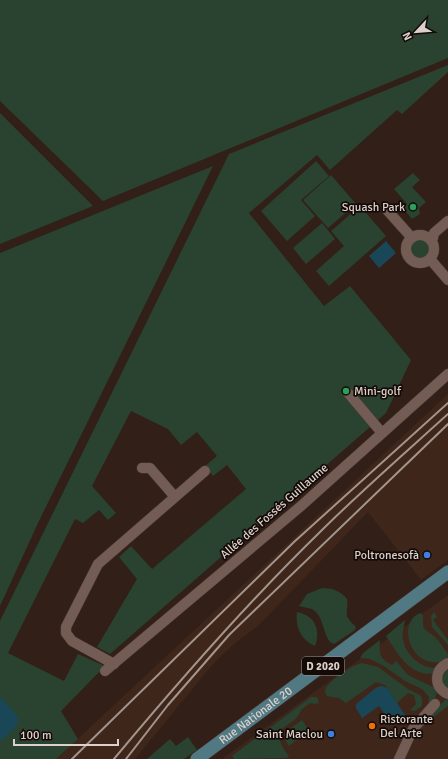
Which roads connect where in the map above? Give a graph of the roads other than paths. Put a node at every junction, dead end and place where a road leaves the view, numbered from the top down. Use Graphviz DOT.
graph roads {
  1 [pos="387,210"];
  2 [pos="448,221"];
  3 [pos="448,228"];
  4 [pos="412,238"];
  5 [pos="432,239"];
  6 [pos="430,259"];
  7 [pos="448,280"];
  8 [pos="448,374"];
  9 [pos="349,394"];
  10 [pos="382,434"];
  11 [pos="142,468"];
  12 [pos="206,471"];
  13 [pos="175,498"];
  14 [pos="448,572"];
  15 [pos="448,582"];
  16 [pos="448,663"];
  17 [pos="114,664"];
  18 [pos="105,671"];
  19 [pos="448,694"];
  20 [pos="435,704"];
  21 [pos="198,759"];
  22 [pos="212,759"];
  23 [pos="399,759"];
  1 -- 4 [label="street"];
  2 -- 5 [label="street"];
  3 -- 5 [label="street"];
  4 -- 5 [label="street"];
  4 -- 6 [label="street"];
  5 -- 6 [label="street"];
  6 -- 7 [label="street"];
  8 -- 10 [label="street, Allée des Fossés Guillaume"];
  9 -- 10 [label="street"];
  10 -- 17 [label="street, Allée des Fossés Guillaume"];
  11 -- 13 [label="street"];
  12 -- 13 [label="street"];
  13 -- 17 [label="street"];
  14 -- 21 [label="main road, Rue Nationale 20 / D 2020"];
  15 -- 22 [label="main road, Rue Nationale 20 / D 2020"];
  16 -- 19 [label="street"];
  17 -- 18 [label="street, Allée des Fossés Guillaume"];
  20 -- 23 [label="street"];
}
